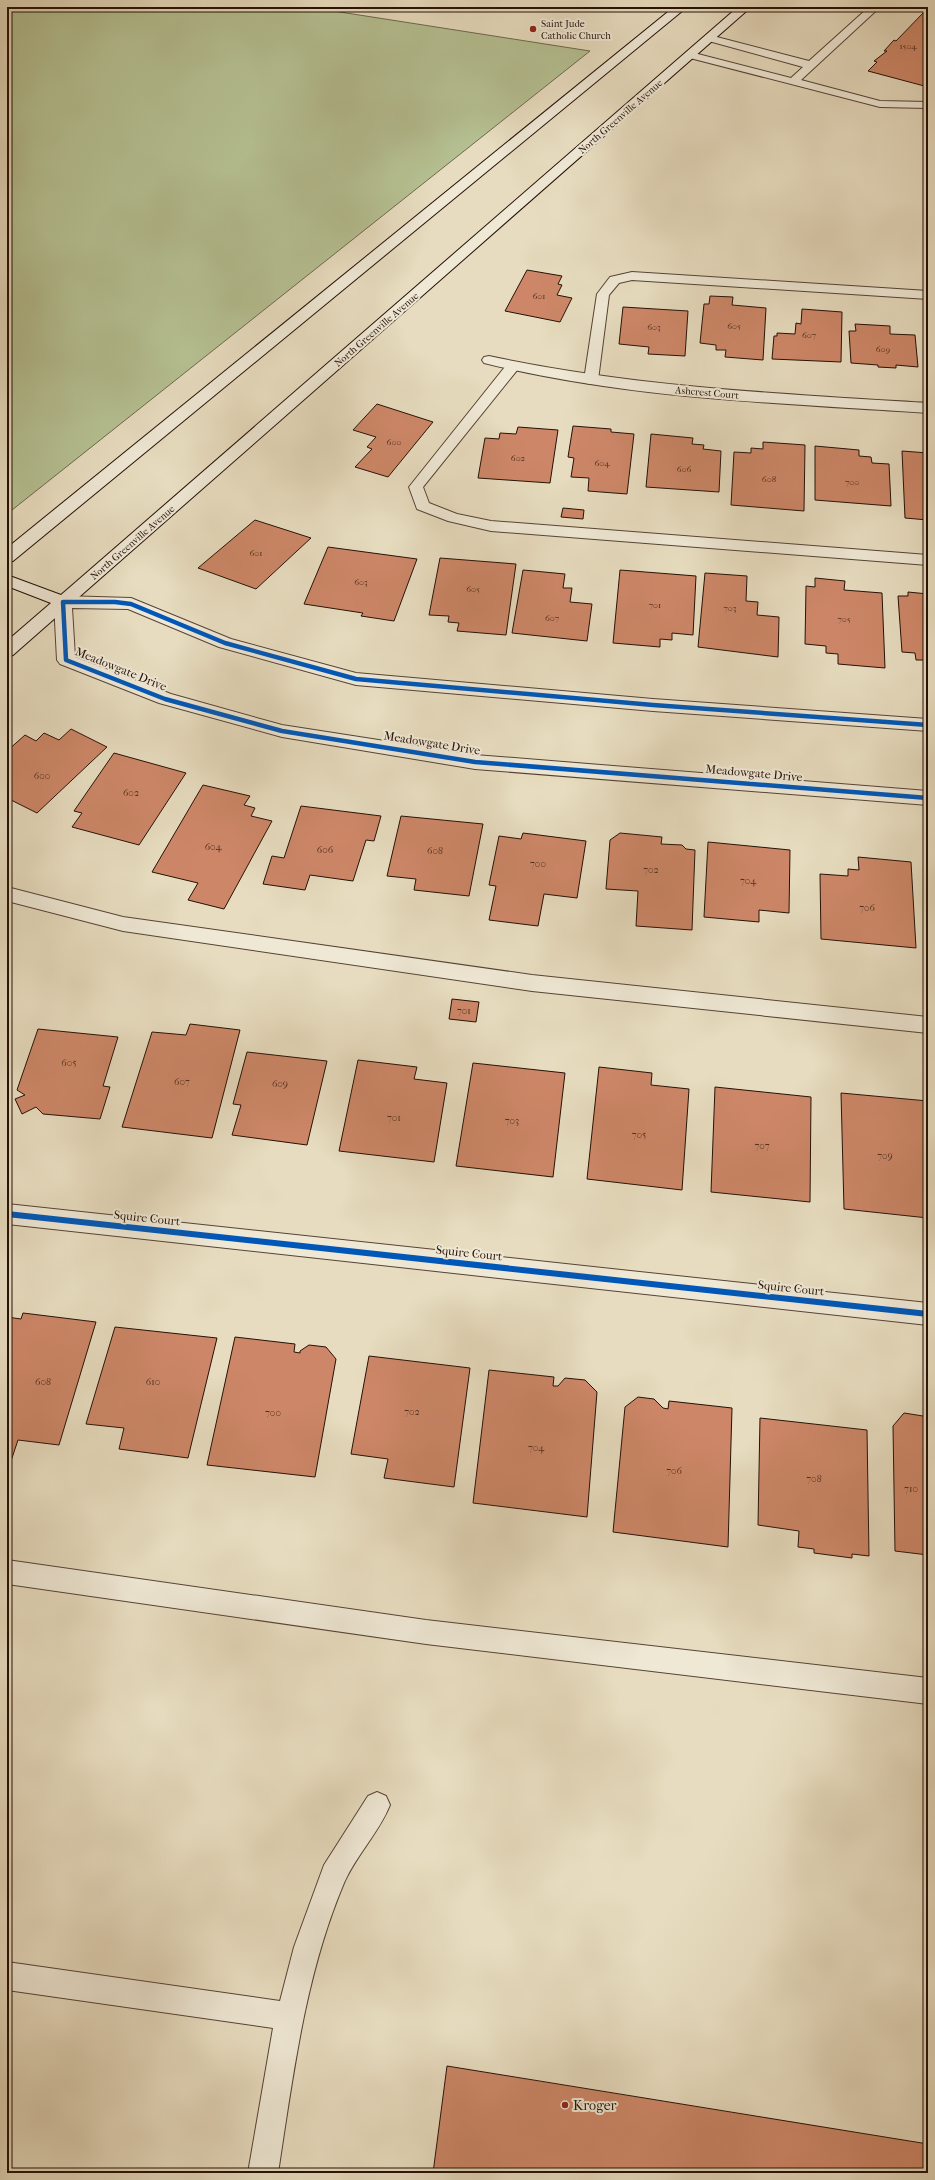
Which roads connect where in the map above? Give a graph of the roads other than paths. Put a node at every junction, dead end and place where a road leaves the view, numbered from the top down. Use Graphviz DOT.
graph roads {
  1 [pos="681,7"];
  2 [pos="745,7"];
  3 [pos="875,7"];
  4 [pos="709,38"];
  5 [pos="690,55"];
  6 [pos="810,65"];
  7 [pos="793,82"];
  8 [pos="928,105"];
  9 [pos="928,295"];
  10 [pos="489,360"];
  11 [pos="513,366"];
  12 [pos="591,380"];
  13 [pos="928,408"];
  14 [pos="7,557"];
  15 [pos="928,560"];
  16 [pos="7,580"];
  17 [pos="64,602"];
  18 [pos="7,651"];
  19 [pos="928,725"];
  20 [pos="928,798"];
  21 [pos="7,894"];
  22 [pos="928,1025"];
  23 [pos="7,1214"];
  24 [pos="928,1314"];
  25 [pos="7,1572"];
  26 [pos="928,1691"];
  27 [pos="377,1805"];
  28 [pos="7,1976"];
  29 [pos="288,2016"];
  30 [pos="263,2173"];
  1 -- 14 [label="main road"];
  2 -- 4 [label="main road, North Greenville Avenue"];
  3 -- 6 [label="lane"];
  4 -- 5 [label="main road, North Greenville Avenue"];
  4 -- 6 [label="lane"];
  5 -- 7 [label="lane"];
  5 -- 17 [label="main road, North Greenville Avenue"];
  6 -- 7 [label="lane"];
  7 -- 8 [label="lane"];
  9 -- 12 [label="lane"];
  10 -- 11 [label="main road, Ashcrest Court"];
  11 -- 12 [label="main road, Ashcrest Court"];
  11 -- 15 [label="lane"];
  12 -- 13 [label="main road, Ashcrest Court"];
  16 -- 17 [label="main road"];
  17 -- 18 [label="main road, North Greenville Avenue"];
  17 -- 19 [label="main road"];
  17 -- 20 [label="main road, Meadowgate Drive"];
  21 -- 22 [label="lane"];
  23 -- 24 [label="main road, Squire Court"];
  25 -- 26 [label="lane"];
  27 -- 29 [label="lane"];
  28 -- 29 [label="lane"];
  29 -- 30 [label="lane"];
}
